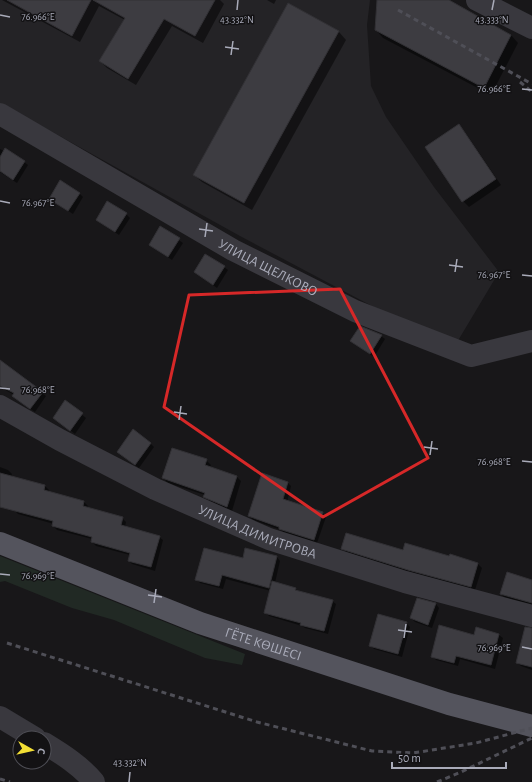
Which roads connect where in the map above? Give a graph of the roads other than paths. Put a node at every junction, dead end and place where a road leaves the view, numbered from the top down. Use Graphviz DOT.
graph roads {
  1 [pos="477,0"];
  2 [pos="532,28"];
  3 [pos="0,114"];
  4 [pos="532,341"];
  5 [pos="0,406"];
  6 [pos="0,543"];
  7 [pos="532,616"];
  8 [pos="0,717"];
  9 [pos="529,723"];
  10 [pos="22,730"];
  11 [pos="52,748"];
  12 [pos="94,782"];
  1 -- 2 [label="street"];
  3 -- 4 [label="street, УЛИЦА ЩЕЛКОВО"];
  5 -- 7 [label="street, УЛИЦА ДИМИТРОВА"];
  6 -- 9 [label="main road, ГЁТЕ КӨШЕСІ"];
  8 -- 10 [label="street"];
  11 -- 12 [label="street"];
}
